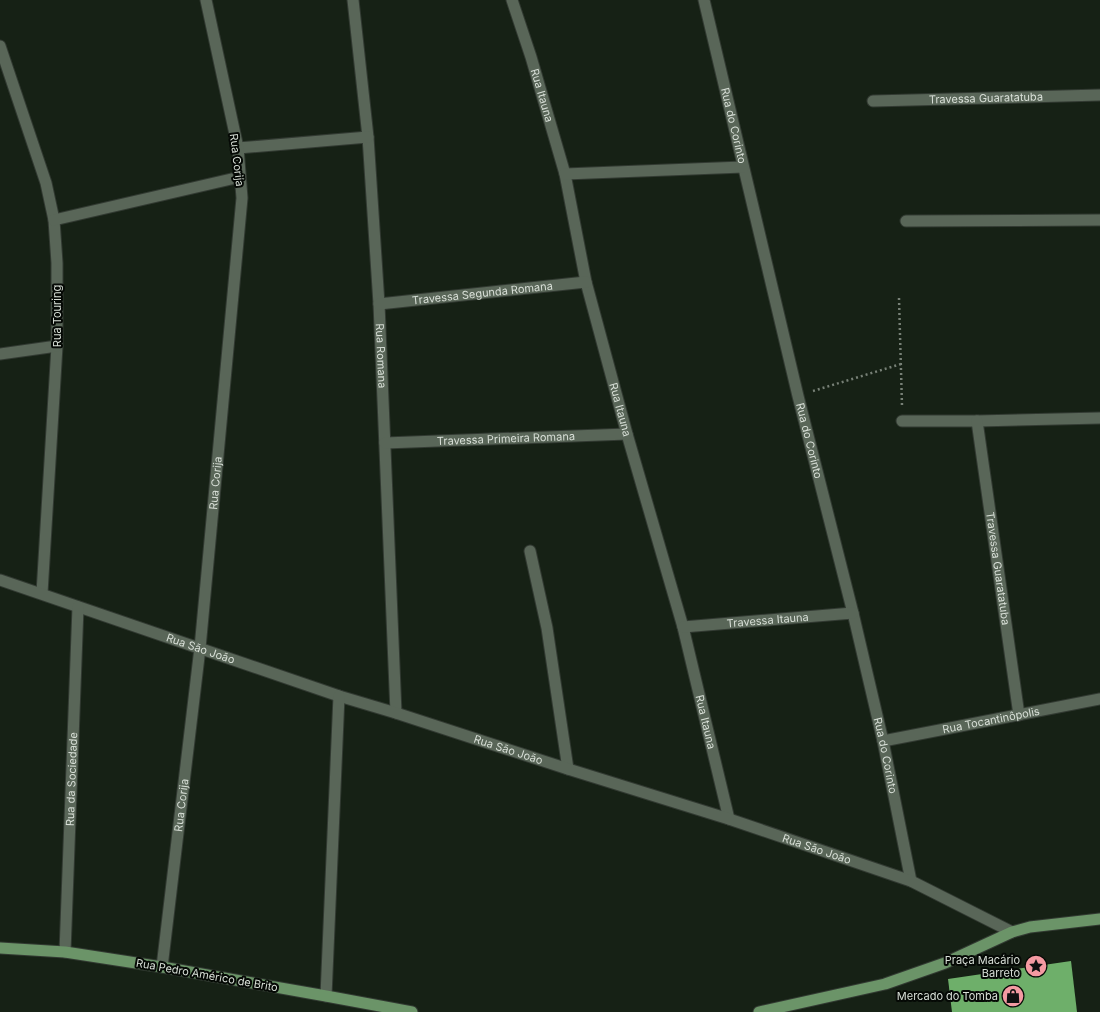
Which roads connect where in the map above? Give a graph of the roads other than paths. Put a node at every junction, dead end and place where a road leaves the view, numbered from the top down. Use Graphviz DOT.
graph roads {
  1 [pos="206,0"];
  2 [pos="353,0"];
  3 [pos="512,0"];
  4 [pos="704,0"];
  5 [pos="0,46"];
  6 [pos="1100,95"];
  7 [pos="873,101"];
  8 [pos="368,137"];
  9 [pos="238,148"];
  10 [pos="743,167"];
  11 [pos="565,174"];
  12 [pos="240,177"];
  13 [pos="54,220"];
  14 [pos="1100,220"];
  15 [pos="906,221"];
  16 [pos="586,282"];
  17 [pos="379,304"];
  18 [pos="57,346"];
  19 [pos="0,354"];
  20 [pos="1100,418"];
  21 [pos="902,420"];
  22 [pos="977,421"];
  23 [pos="627,434"];
  24 [pos="386,443"];
  25 [pos="530,551"];
  26 [pos="0,580"];
  27 [pos="42,593"];
  28 [pos="78,607"];
  29 [pos="852,613"];
  30 [pos="683,627"];
  31 [pos="200,648"];
  32 [pos="339,696"];
  33 [pos="1100,699"];
  34 [pos="396,713"];
  35 [pos="1019,715"];
  36 [pos="883,741"];
  37 [pos="568,769"];
  38 [pos="729,819"];
  39 [pos="910,881"];
  40 [pos="1100,919"];
  41 [pos="1012,932"];
  42 [pos="0,948"];
  43 [pos="65,952"];
  44 [pos="162,967"];
  45 [pos="326,996"];
  46 [pos="412,1012"];
  47 [pos="759,1012"];
  1 -- 9 [label="street, Rua Corija"];
  2 -- 8 [label="street, Rua Romana"];
  3 -- 11 [label="street, Rua Itauna"];
  4 -- 10 [label="street, Rua do Corinto"];
  5 -- 13 [label="street, Rua Touring"];
  6 -- 7 [label="street, Travessa Guaratatuba"];
  8 -- 9 [label="street"];
  8 -- 17 [label="street, Rua Romana"];
  9 -- 12 [label="street, Rua Corija"];
  10 -- 11 [label="street"];
  10 -- 29 [label="street, Rua do Corinto"];
  11 -- 16 [label="street, Rua Itauna"];
  12 -- 13 [label="street"];
  12 -- 31 [label="street, Rua Corija"];
  13 -- 18 [label="street, Rua Touring"];
  14 -- 15 [label="street"];
  16 -- 17 [label="street, Travessa Segunda Romana"];
  16 -- 23 [label="street, Rua Itauna"];
  17 -- 24 [label="street, Rua Romana"];
  18 -- 19 [label="street"];
  18 -- 27 [label="street, Rua Touring"];
  20 -- 22 [label="street"];
  21 -- 22 [label="street"];
  22 -- 35 [label="street, Travessa Guaratatuba"];
  23 -- 24 [label="street, Travessa Primeira Romana"];
  23 -- 30 [label="street, Rua Itauna"];
  24 -- 34 [label="street, Rua Romana"];
  25 -- 37 [label="street"];
  26 -- 27 [label="street, Rua São João"];
  27 -- 28 [label="street, Rua São João"];
  28 -- 31 [label="street, Rua São João"];
  28 -- 43 [label="street, Rua da Sociedade"];
  29 -- 30 [label="street, Travessa Itauna"];
  29 -- 36 [label="street, Rua do Corinto"];
  30 -- 38 [label="street, Rua Itauna"];
  31 -- 32 [label="street, Rua São João"];
  31 -- 44 [label="street, Rua Corija"];
  32 -- 34 [label="street, Rua São João"];
  32 -- 45 [label="street"];
  33 -- 35 [label="street, Rua Tocantinôpolis"];
  34 -- 37 [label="street, Rua São João"];
  35 -- 36 [label="street, Rua Tocantinôpolis"];
  36 -- 39 [label="street, Rua do Corinto"];
  37 -- 38 [label="street, Rua São João"];
  38 -- 39 [label="street, Rua São João"];
  39 -- 41 [label="street, Rua São João"];
  40 -- 41 [label="main road"];
  41 -- 47 [label="main road"];
  42 -- 43 [label="main road, Rua Pedro Américo de Brito"];
  43 -- 44 [label="main road, Rua Pedro Américo de Brito"];
  44 -- 45 [label="main road, Rua Pedro Américo de Brito"];
  45 -- 46 [label="main road, Rua Pedro Américo de Brito"];
}
